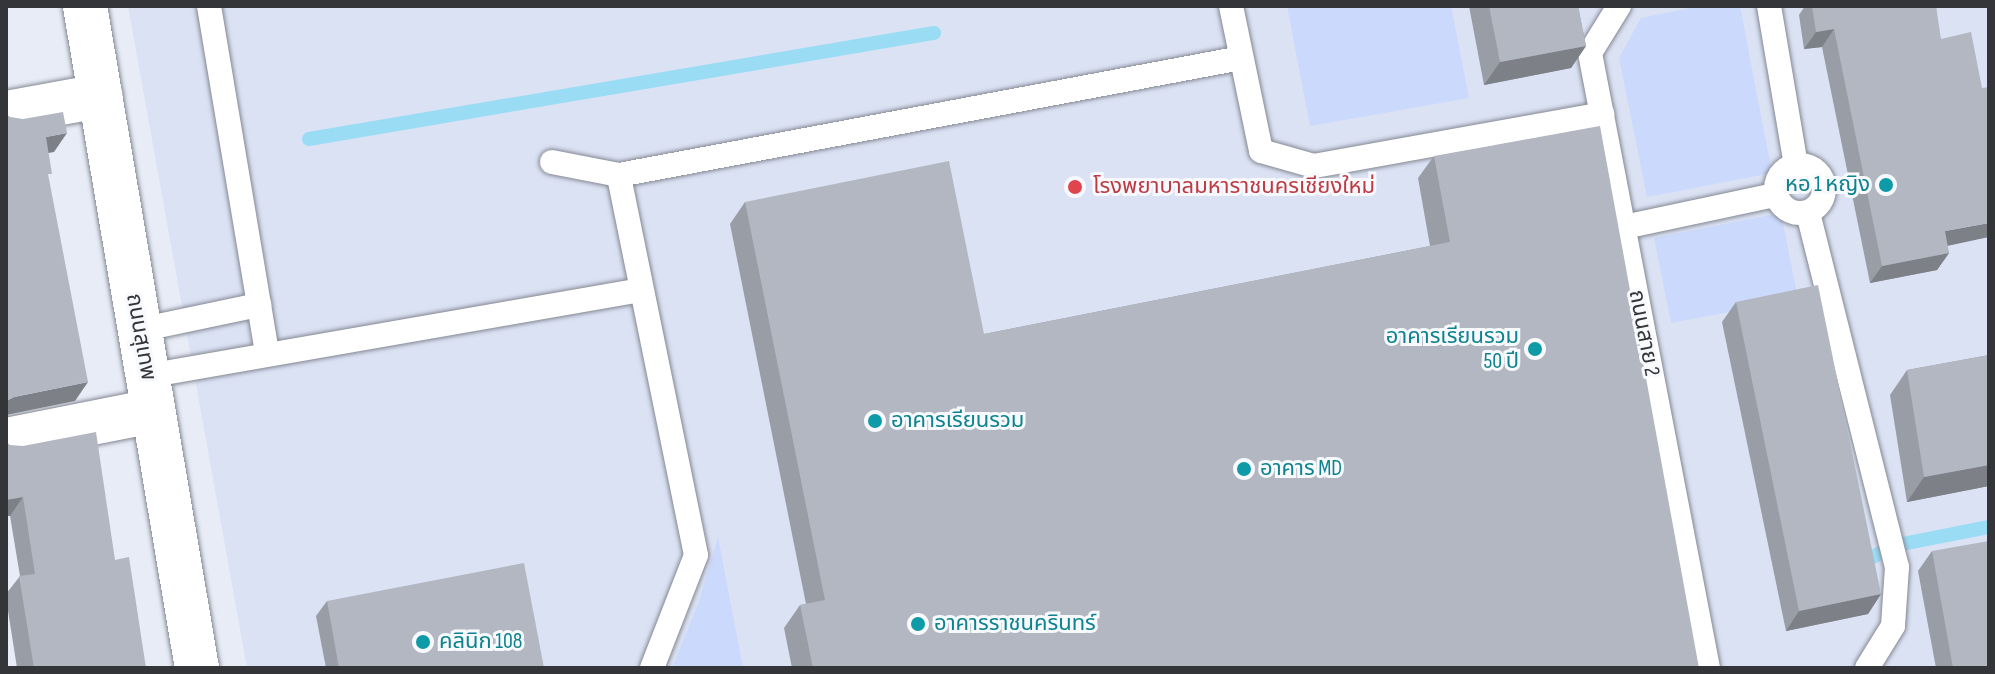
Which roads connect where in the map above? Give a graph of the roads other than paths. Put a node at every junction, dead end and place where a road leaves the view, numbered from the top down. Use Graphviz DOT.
graph roads {
  1 [pos="85,6"];
  2 [pos="209,6"];
  3 [pos="1231,6"];
  4 [pos="1619,6"];
  5 [pos="1769,6"];
  6 [pos="1241,58"];
  7 [pos="100,96"];
  8 [pos="6,113"];
  9 [pos="1602,114"];
  10 [pos="552,162"];
  11 [pos="1796,165"];
  12 [pos="619,175"];
  13 [pos="1775,195"];
  14 [pos="1808,213"];
  15 [pos="1624,227"];
  16 [pos="641,290"];
  17 [pos="259,305"];
  18 [pos="139,330"];
  19 [pos="267,354"];
  20 [pos="150,393"];
  21 [pos="6,440"];
  22 [pos="197,668"];
  23 [pos="652,668"];
  24 [pos="1708,668"];
  25 [pos="1867,668"];
  1 -- 7 [label="main road, ถนนสุเทพ"];
  2 -- 17 [label="lane"];
  3 -- 6 [label="lane"];
  4 -- 9 [label="lane, ถนนสาย 2"];
  5 -- 11 [label="lane"];
  6 -- 9 [label="lane"];
  6 -- 12 [label="lane"];
  7 -- 8 [label="main road"];
  7 -- 18 [label="main road, ถนนสุเทพ"];
  9 -- 15 [label="lane, ถนนสาย 2"];
  10 -- 12 [label="lane"];
  11 -- 13 [label="lane"];
  11 -- 14 [label="lane"];
  12 -- 16 [label="lane"];
  13 -- 14 [label="lane"];
  13 -- 15 [label="lane"];
  14 -- 25 [label="lane"];
  15 -- 24 [label="lane, ถนนสาย 2"];
  16 -- 19 [label="lane"];
  16 -- 23 [label="lane"];
  17 -- 18 [label="lane"];
  17 -- 19 [label="lane"];
  18 -- 20 [label="main road, ถนนสุเทพ"];
  19 -- 20 [label="lane"];
  20 -- 21 [label="main road"];
  20 -- 22 [label="main road, ถนนสุเทพ"];
}
